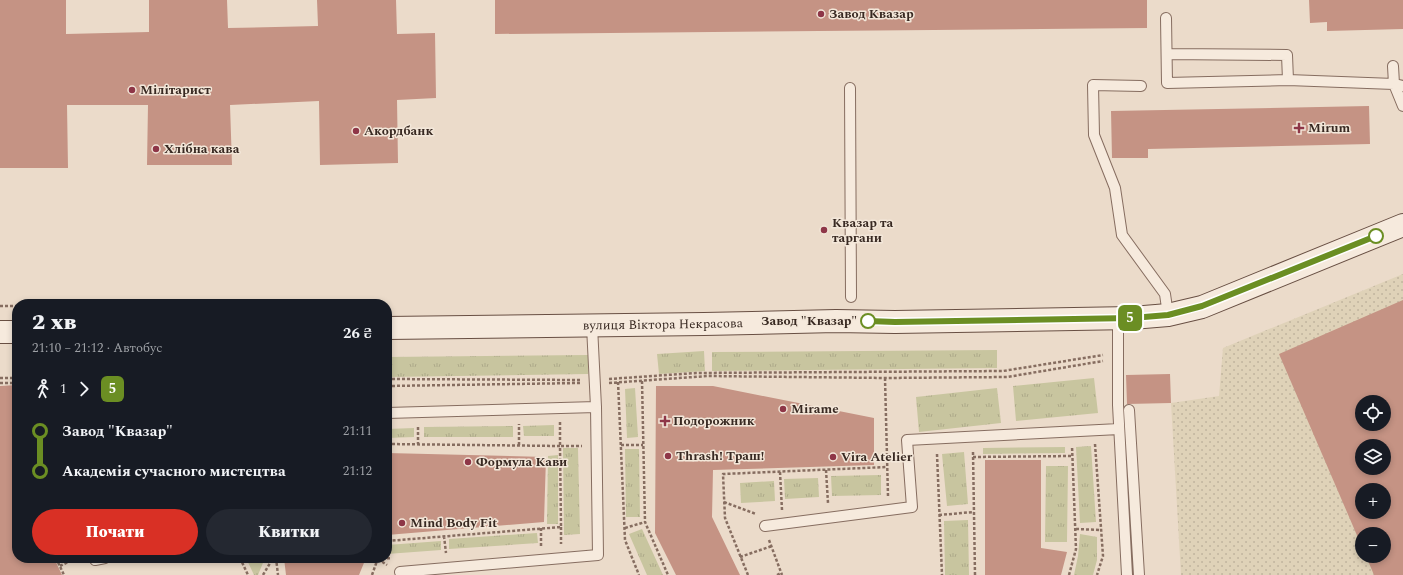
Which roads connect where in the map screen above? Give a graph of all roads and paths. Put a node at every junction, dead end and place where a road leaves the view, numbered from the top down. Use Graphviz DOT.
graph roads {
  1 [pos="1166,18"];
  2 [pos="1167,54"];
  3 [pos="1393,66"];
  4 [pos="1288,80"];
  5 [pos="1398,85"];
  6 [pos="1141,86"];
  7 [pos="850,88"];
  8 [pos="1403,106"];
  9 [pos="1403,226"];
  10 [pos="851,297"];
  11 [pos="0,306"];
  12 [pos="12,306"];
  13 [pos="1168,315"];
  14 [pos="1118,318"];
  15 [pos="592,326"];
  16 [pos="392,328"];
  17 [pos="0,332"];
  18 [pos="12,332"];
  19 [pos="1118,352"];
  20 [pos="1101,369"];
  21 [pos="0,378"];
  22 [pos="12,378"];
  23 [pos="885,378"];
  24 [pos="392,379"];
  25 [pos="595,381"];
  26 [pos="642,381"];
  27 [pos="618,382"];
  28 [pos="0,383"];
  29 [pos="12,383"];
  30 [pos="392,386"];
  31 [pos="596,407"];
  32 [pos="560,408"];
  33 [pos="1129,410"];
  34 [pos="392,413"];
  35 [pos="519,420"];
  36 [pos="418,422"];
  37 [pos="1108,429"];
  38 [pos="1119,429"];
  39 [pos="1072,443"];
  40 [pos="392,444"];
  41 [pos="418,444"];
  42 [pos="519,445"];
  43 [pos="621,445"];
  44 [pos="643,445"];
  45 [pos="560,446"];
  46 [pos="596,446"];
  47 [pos="937,448"];
  48 [pos="973,450"];
  49 [pos="1073,456"];
  50 [pos="973,457"];
  51 [pos="887,467"];
  52 [pos="826,470"];
  53 [pos="780,472"];
  54 [pos="888,501"];
  55 [pos="724,502"];
  56 [pos="828,509"];
  57 [pos="974,512"];
  58 [pos="783,514"];
  59 [pos="939,515"];
  60 [pos="645,522"];
  61 [pos="765,526"];
  62 [pos="561,527"];
  63 [pos="541,528"];
  64 [pos="625,528"];
  65 [pos="1075,529"];
  66 [pos="1101,530"];
  67 [pos="444,536"];
  68 [pos="392,540"];
  69 [pos="561,544"];
  70 [pos="542,546"];
  71 [pos="772,546"];
  72 [pos="446,554"];
  73 [pos="740,557"];
  74 [pos="58,563"];
  75 [pos="66,563"];
  76 [pos="242,563"];
  77 [pos="270,563"];
  78 [pos="277,563"];
  79 [pos="376,563"];
  80 [pos="60,566"];
  81 [pos="400,572"];
  82 [pos="781,574"];
  83 [pos="64,575"];
  84 [pos="248,575"];
  85 [pos="263,575"];
  86 [pos="278,575"];
  87 [pos="372,575"];
  88 [pos="639,575"];
  89 [pos="668,575"];
  90 [pos="748,575"];
  91 [pos="778,575"];
  92 [pos="942,575"];
  93 [pos="975,575"];
  94 [pos="1069,575"];
  95 [pos="1097,575"];
  96 [pos="1127,575"];
  97 [pos="1139,575"];
  1 -- 2 [label="lane"];
  2 -- 4 [label="lane"];
  2 -- 4 [label="lane"];
  3 -- 5 [label="lane"];
  4 -- 5 [label="lane"];
  5 -- 8 [label="lane"];
  6 -- 13 [label="lane"];
  7 -- 10 [label="lane"];
  9 -- 13 [label="main road, вулиця Віктора Некрасова"];
  11 -- 12 [label="path"];
  13 -- 14 [label="main road, вулиця Віктора Некрасова"];
  14 -- 15 [label="main road, вулиця Віктора Некрасова"];
  14 -- 19 [label="lane"];
  15 -- 16 [label="main road, вулиця Віктора Некрасова"];
  15 -- 25 [label="lane"];
  17 -- 18 [label="main road"];
  19 -- 25 [label="path"];
  19 -- 38 [label="lane"];
  20 -- 23 [label="path"];
  21 -- 22 [label="path"];
  23 -- 26 [label="path"];
  23 -- 51 [label="path"];
  24 -- 25 [label="path"];
  25 -- 27 [label="path"];
  25 -- 30 [label="path"];
  25 -- 31 [label="lane"];
  26 -- 27 [label="path"];
  26 -- 44 [label="path"];
  27 -- 43 [label="path"];
  28 -- 29 [label="path"];
  31 -- 32 [label="lane"];
  31 -- 46 [label="lane"];
  32 -- 34 [label="lane"];
  32 -- 45 [label="path"];
  33 -- 97 [label="lane"];
  35 -- 42 [label="path"];
  36 -- 41 [label="path"];
  37 -- 38 [label="lane"];
  37 -- 61 [label="lane"];
  37 -- 66 [label="path"];
  38 -- 96 [label="lane"];
  39 -- 49 [label="path"];
  40 -- 41 [label="path"];
  41 -- 42 [label="path"];
  42 -- 45 [label="path"];
  43 -- 44 [label="path"];
  43 -- 64 [label="path"];
  44 -- 60 [label="path"];
  45 -- 46 [label="path"];
  45 -- 62 [label="path"];
  46 -- 81 [label="lane"];
  47 -- 59 [label="path"];
  48 -- 50 [label="path"];
  49 -- 50 [label="path"];
  49 -- 65 [label="path"];
  50 -- 57 [label="path"];
  51 -- 52 [label="path"];
  51 -- 54 [label="path"];
  52 -- 53 [label="path"];
  52 -- 56 [label="path"];
  53 -- 55 [label="path"];
  53 -- 58 [label="path"];
  55 -- 61 [label="path"];
  55 -- 73 [label="path"];
  57 -- 59 [label="path"];
  57 -- 93 [label="path"];
  59 -- 92 [label="path"];
  60 -- 64 [label="path"];
  60 -- 89 [label="path"];
  61 -- 71 [label="path"];
  62 -- 63 [label="path"];
  62 -- 69 [label="path"];
  63 -- 67 [label="path"];
  63 -- 70 [label="path"];
  64 -- 88 [label="path"];
  65 -- 66 [label="path"];
  65 -- 94 [label="path"];
  66 -- 95 [label="path"];
  67 -- 68 [label="path"];
  67 -- 72 [label="path"];
  71 -- 73 [label="path"];
  71 -- 82 [label="path"];
  73 -- 90 [label="path"];
  74 -- 80 [label="path"];
  75 -- 80 [label="path"];
  76 -- 84 [label="path"];
  77 -- 85 [label="path"];
  78 -- 86 [label="path"];
  79 -- 87 [label="path"];
  80 -- 83 [label="path"];
  82 -- 91 [label="path"];
}
